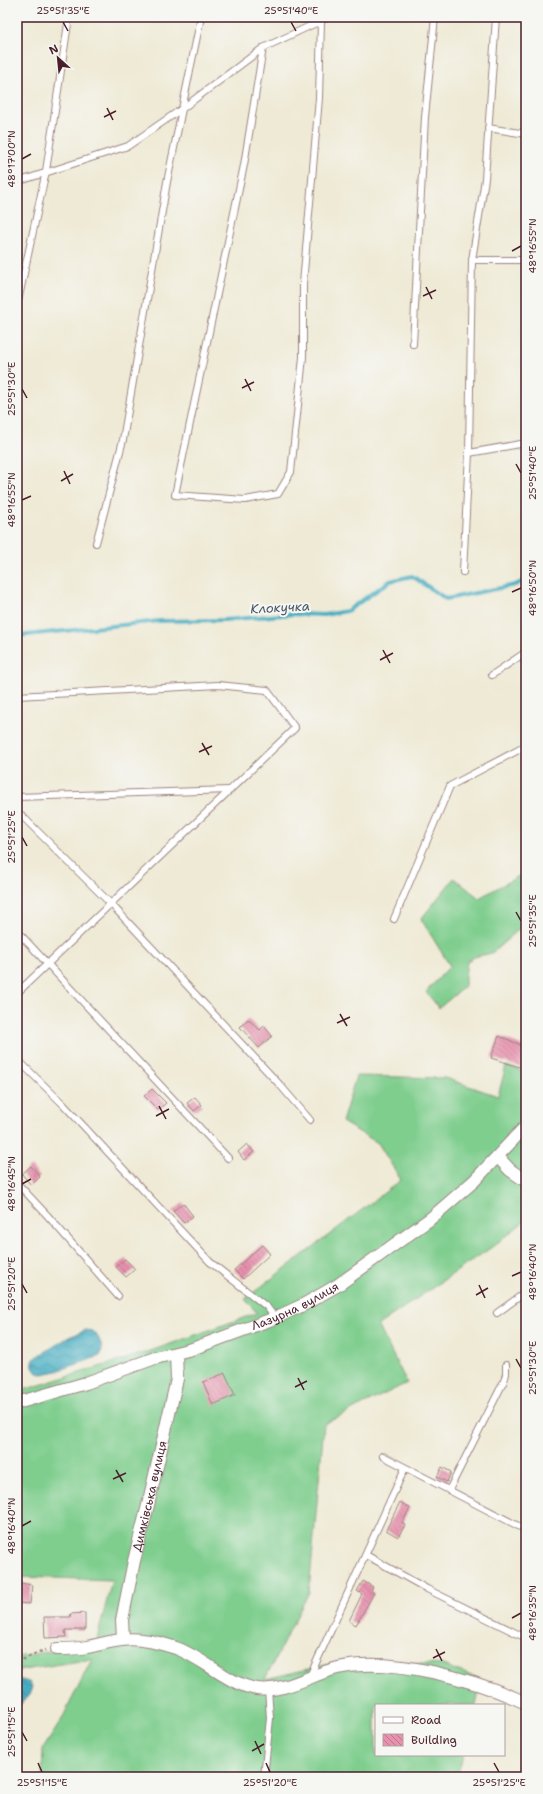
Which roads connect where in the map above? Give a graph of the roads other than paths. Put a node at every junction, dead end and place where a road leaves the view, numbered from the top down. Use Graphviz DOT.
graph roads {
  1 [pos="69,17"];
  2 [pos="201,17"];
  3 [pos="329,17"];
  4 [pos="435,17"];
  5 [pos="496,17"];
  6 [pos="321,22"];
  7 [pos="263,48"];
  8 [pos="183,108"];
  9 [pos="488,128"];
  10 [pos="526,134"];
  11 [pos="46,171"];
  12 [pos="17,182"];
  13 [pos="472,260"];
  14 [pos="526,260"];
  15 [pos="17,306"];
  16 [pos="413,344"];
  17 [pos="526,443"];
  18 [pos="469,453"];
  19 [pos="96,543"];
  20 [pos="463,572"];
  21 [pos="526,652"];
  22 [pos="492,676"];
  23 [pos="17,696"];
  24 [pos="526,746"];
  25 [pos="230,790"];
  26 [pos="17,797"];
  27 [pos="17,811"];
  28 [pos="111,904"];
  29 [pos="394,919"];
  30 [pos="17,931"];
  31 [pos="48,964"];
  32 [pos="17,993"];
  33 [pos="17,1059"];
  34 [pos="310,1120"];
  35 [pos="526,1126"];
  36 [pos="498,1157"];
  37 [pos="228,1158"];
  38 [pos="526,1181"];
  39 [pos="17,1183"];
  40 [pos="526,1292"];
  41 [pos="118,1296"];
  42 [pos="497,1313"];
  43 [pos="275,1318"];
  44 [pos="176,1354"];
  45 [pos="506,1365"];
  46 [pos="17,1403"];
  47 [pos="383,1456"];
  48 [pos="405,1468"];
  49 [pos="449,1490"];
  50 [pos="526,1530"];
  51 [pos="366,1555"];
  52 [pos="526,1638"];
  53 [pos="123,1639"];
  54 [pos="57,1649"];
  55 [pos="310,1677"];
  56 [pos="268,1689"];
  57 [pos="526,1703"];
  58 [pos="264,1777"];
  1 -- 11 [label="lane"];
  2 -- 8 [label="lane"];
  3 -- 6 [label="lane"];
  4 -- 16 [label="lane"];
  5 -- 9 [label="lane"];
  6 -- 7 [label="lane"];
  6 -- 7 [label="lane"];
  7 -- 8 [label="lane"];
  8 -- 11 [label="lane"];
  8 -- 19 [label="lane"];
  9 -- 10 [label="lane"];
  9 -- 13 [label="lane"];
  11 -- 12 [label="lane"];
  11 -- 15 [label="lane"];
  13 -- 14 [label="lane"];
  13 -- 18 [label="lane"];
  17 -- 18 [label="lane"];
  18 -- 20 [label="lane"];
  21 -- 22 [label="lane"];
  23 -- 25 [label="lane"];
  24 -- 29 [label="lane"];
  25 -- 26 [label="lane"];
  25 -- 28 [label="lane"];
  27 -- 28 [label="lane"];
  28 -- 31 [label="lane"];
  28 -- 34 [label="lane"];
  30 -- 31 [label="lane"];
  31 -- 32 [label="lane"];
  31 -- 37 [label="lane"];
  33 -- 43 [label="lane"];
  35 -- 36 [label="street, Лазурна вулиця"];
  36 -- 38 [label="street"];
  36 -- 43 [label="street, Лазурна вулиця"];
  39 -- 41 [label="lane"];
  40 -- 42 [label="lane"];
  43 -- 44 [label="street, Лазурна вулиця"];
  44 -- 46 [label="street, Лазурна вулиця"];
  44 -- 53 [label="street, Димківська вулиця"];
  45 -- 49 [label="lane"];
  47 -- 48 [label="lane"];
  48 -- 49 [label="lane"];
  48 -- 51 [label="lane"];
  49 -- 50 [label="lane"];
  51 -- 52 [label="lane"];
  51 -- 55 [label="lane"];
  53 -- 54 [label="street"];
  53 -- 56 [label="street"];
  55 -- 56 [label="street"];
  55 -- 57 [label="street"];
  56 -- 58 [label="lane"];
}
